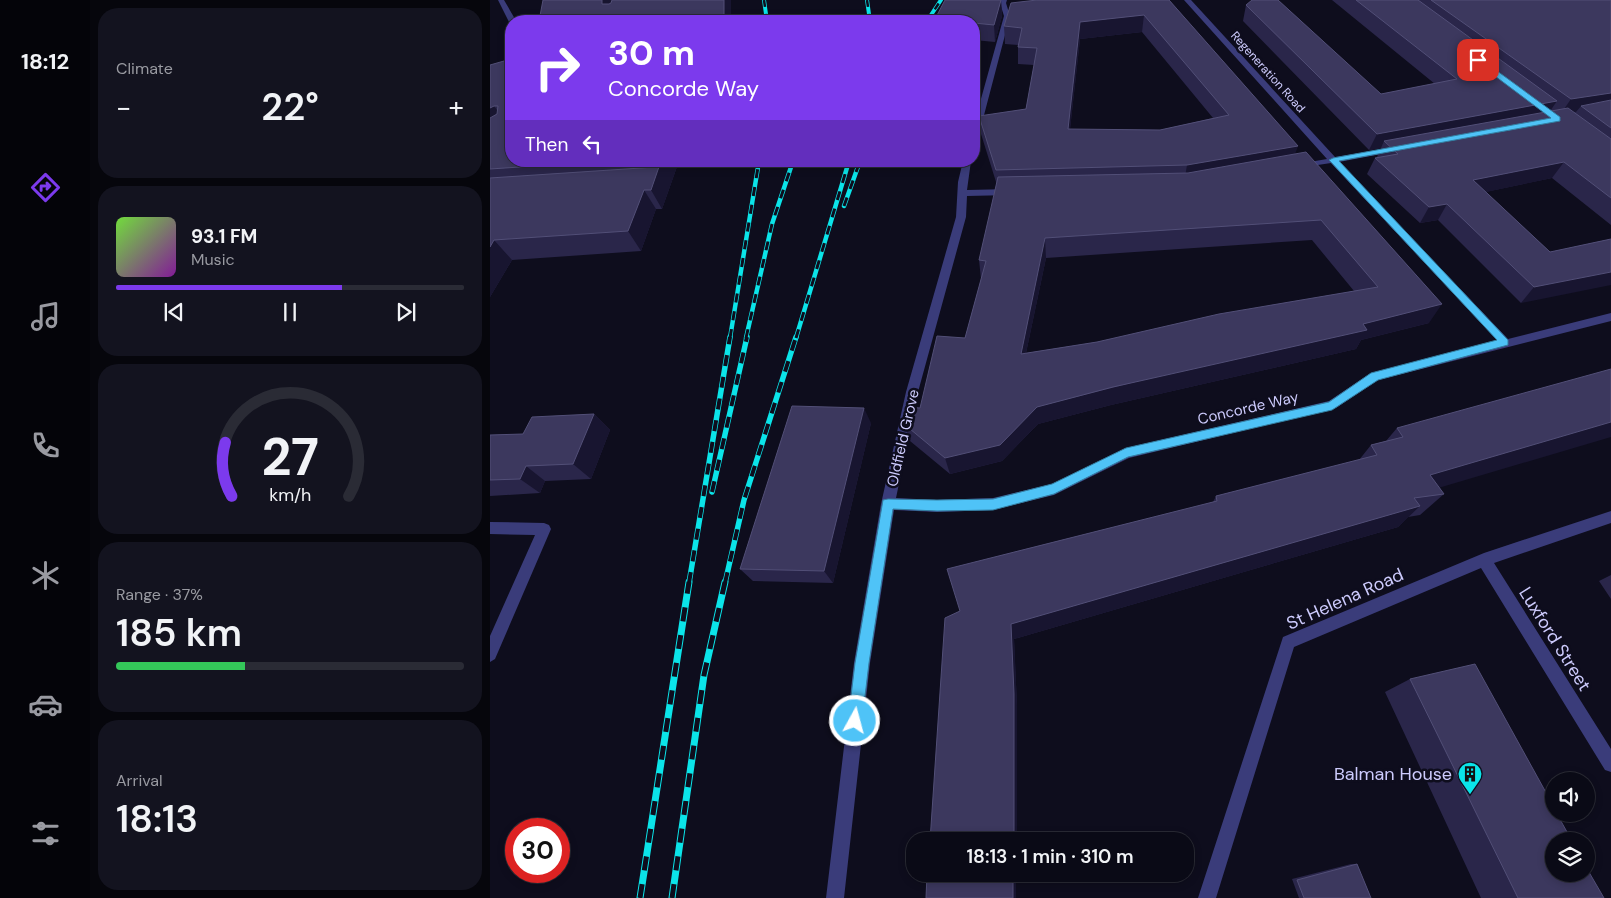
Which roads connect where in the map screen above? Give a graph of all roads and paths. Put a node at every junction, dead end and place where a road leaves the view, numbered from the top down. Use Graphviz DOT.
graph roads {
  1 [pos="501,0"];
  2 [pos="1187,0"];
  3 [pos="1001,2"];
  4 [pos="510,15"];
  5 [pos="1017,15"];
  6 [pos="1007,16"];
  7 [pos="980,116"];
  8 [pos="1401,148"];
  9 [pos="1333,160"];
  10 [pos="966,167"];
  11 [pos="1296,167"];
  12 [pos="1021,191"];
  13 [pos="962,193"];
  14 [pos="1611,316"];
  15 [pos="1505,342"];
  16 [pos="888,504"];
  17 [pos="1611,517"];
  18 [pos="490,528"];
  19 [pos="1484,560"];
  20 [pos="490,654"];
  21 [pos="1611,764"];
  22 [pos="835,898"];
  23 [pos="1207,898"];
  1 -- 4 [label="street"];
  2 -- 9 [label="street, Regeneration Road"];
  3 -- 6 [label="street"];
  5 -- 6 [label="street"];
  6 -- 7 [label="street"];
  8 -- 9 [label="street"];
  9 -- 11 [label="street"];
  9 -- 15 [label="street, Regeneration Road"];
  10 -- 13 [label="street, Oldfield Grove"];
  12 -- 13 [label="street"];
  13 -- 16 [label="street, Oldfield Grove"];
  14 -- 15 [label="street, Concorde Way"];
  15 -- 16 [label="street, Concorde Way"];
  16 -- 22 [label="street, Oldfield Grove"];
  17 -- 19 [label="street, St Helena Road"];
  18 -- 20 [label="street"];
  19 -- 21 [label="street, Luxford Street"];
  19 -- 23 [label="street, St Helena Road"];
}
